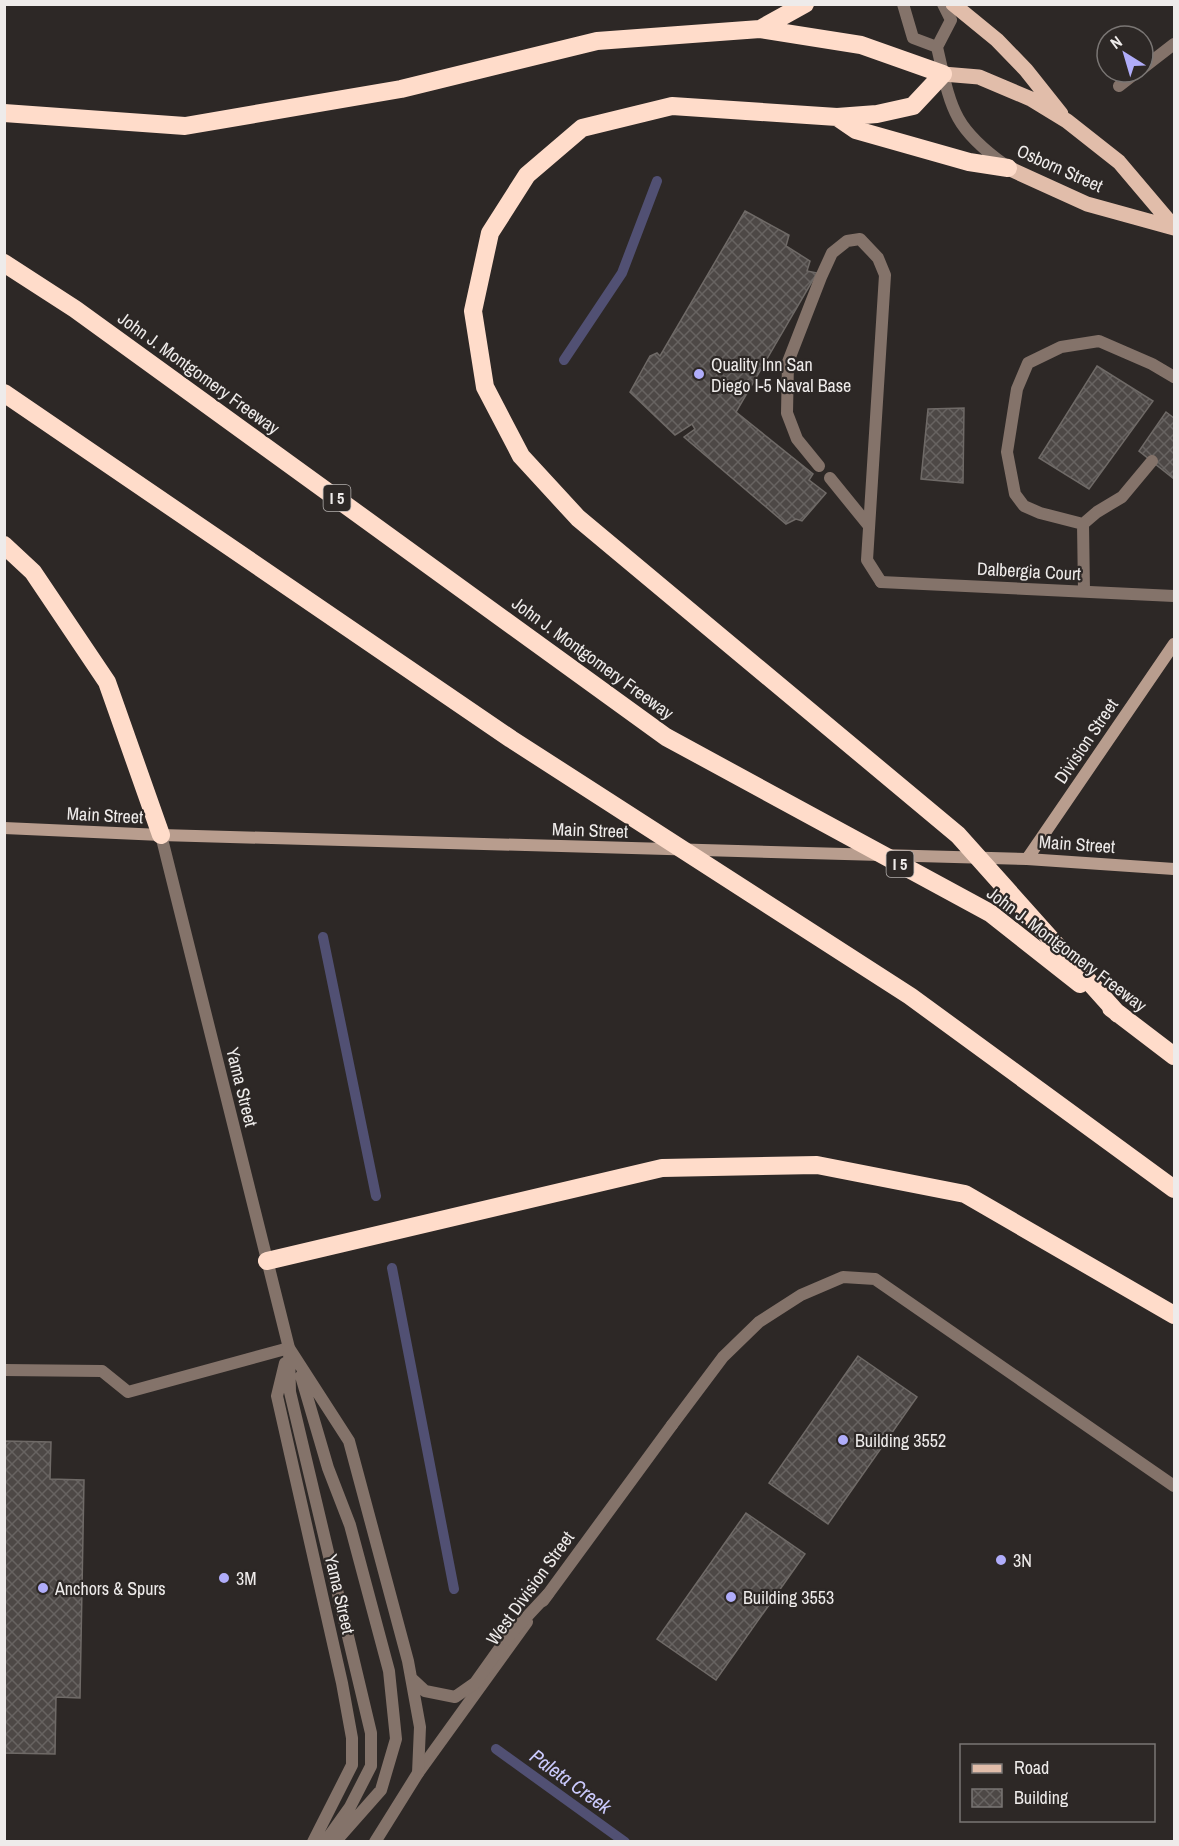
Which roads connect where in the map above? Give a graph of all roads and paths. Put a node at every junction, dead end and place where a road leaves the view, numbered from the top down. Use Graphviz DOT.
graph roads {
  1 [pos="805,4"];
  2 [pos="903,4"];
  3 [pos="943,4"];
  4 [pos="953,4"];
  5 [pos="760,29"];
  6 [pos="1174,44"];
  7 [pos="937,47"];
  8 [pos="1155,59"];
  9 [pos="943,74"];
  10 [pos="1122,84"];
  11 [pos="1119,86"];
  12 [pos="4,113"];
  13 [pos="837,117"];
  14 [pos="1067,121"];
  15 [pos="1008,168"];
  16 [pos="1174,227"];
  17 [pos="4,263"];
  18 [pos="1174,377"];
  19 [pos="4,393"];
  20 [pos="1152,461"];
  21 [pos="819,466"];
  22 [pos="830,478"];
  23 [pos="1083,524"];
  24 [pos="869,526"];
  25 [pos="4,545"];
  26 [pos="1084,591"];
  27 [pos="1174,596"];
  28 [pos="1174,644"];
  29 [pos="4,828"];
  30 [pos="161,836"];
  31 [pos="1027,859"];
  32 [pos="1174,869"];
  33 [pos="1119,1014"];
  34 [pos="1174,1056"];
  35 [pos="1174,1189"];
  36 [pos="267,1261"];
  37 [pos="1174,1316"];
  38 [pos="289,1348"];
  39 [pos="4,1370"];
  40 [pos="1174,1486"];
  41 [pos="548,1594"];
  42 [pos="411,1678"];
  43 [pos="418,1773"];
  44 [pos="313,1842"];
  45 [pos="325,1842"];
  46 [pos="335,1842"];
  47 [pos="375,1842"];
  1 -- 5 [label="highway"];
  2 -- 7 [label="street"];
  3 -- 7 [label="street"];
  4 -- 14 [label="main road"];
  5 -- 9 [label="highway"];
  5 -- 12 [label="highway"];
  6 -- 8 [label="street"];
  7 -- 9 [label="street, Osborn Street"];
  9 -- 13 [label="highway"];
  9 -- 14 [label="main road, Osborn Street"];
  9 -- 15 [label="street, Osborn Street"];
  10 -- 11 [label="street"];
  13 -- 15 [label="highway"];
  13 -- 33 [label="highway"];
  14 -- 16 [label="main road, Osborn Street"];
  15 -- 16 [label="main road, Osborn Street"];
  17 -- 33 [label="highway, John J. Montgomery Freeway / I 5"];
  18 -- 23 [label="street"];
  19 -- 35 [label="highway"];
  20 -- 23 [label="street"];
  21 -- 24 [label="street"];
  22 -- 24 [label="street"];
  23 -- 26 [label="street"];
  24 -- 26 [label="street, Dalbergia Court"];
  25 -- 30 [label="highway"];
  26 -- 27 [label="street, Dalbergia Court"];
  28 -- 31 [label="main road, Division Street"];
  29 -- 30 [label="main road, Main Street"];
  30 -- 31 [label="main road, Main Street"];
  30 -- 36 [label="street, Yama Street"];
  31 -- 32 [label="main road, Main Street"];
  33 -- 34 [label="highway, John J. Montgomery Freeway / I 5"];
  36 -- 37 [label="highway"];
  36 -- 38 [label="street, Yama Street"];
  38 -- 39 [label="street"];
  38 -- 42 [label="street, Yama Street"];
  38 -- 44 [label="street, Yama Street"];
  38 -- 45 [label="street"];
  38 -- 46 [label="street"];
  40 -- 41 [label="street, West Division Street"];
  41 -- 42 [label="street"];
  41 -- 43 [label="street, West Division Street"];
  42 -- 43 [label="street, Yama Street"];
  43 -- 47 [label="street"];
}
